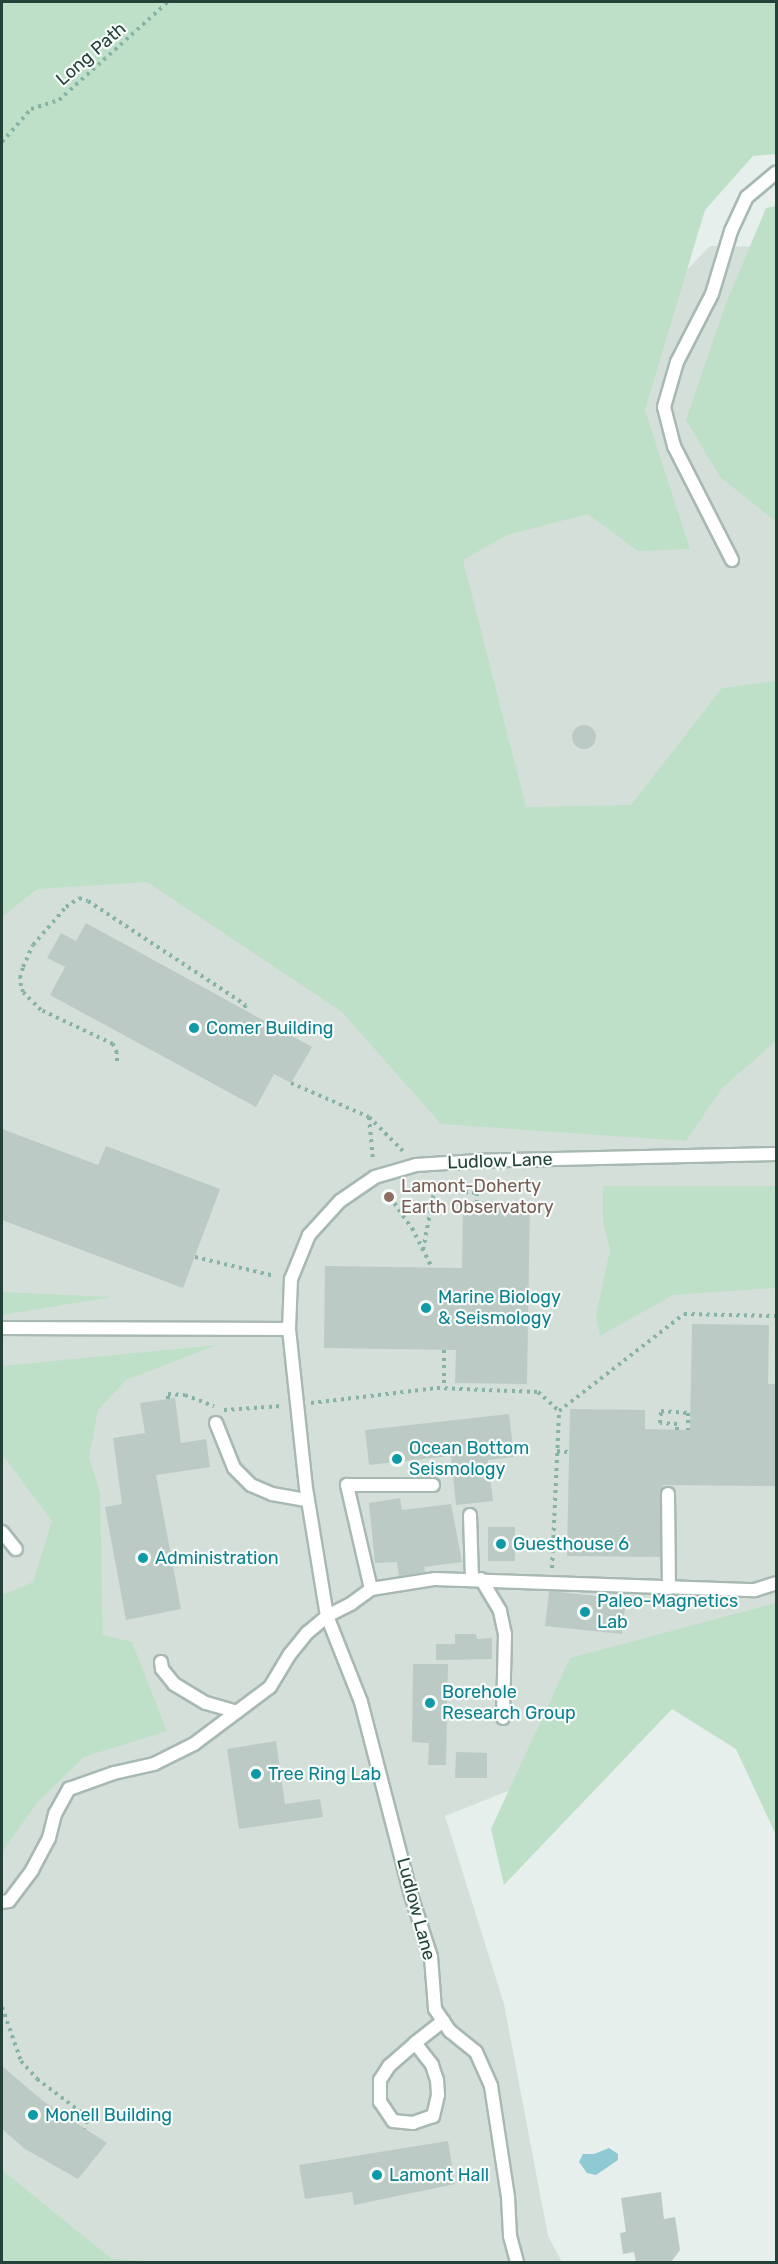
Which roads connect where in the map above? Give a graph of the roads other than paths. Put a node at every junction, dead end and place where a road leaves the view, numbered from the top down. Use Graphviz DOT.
graph roads {
  1 [pos="777,173"];
  2 [pos="732,560"];
  3 [pos="777,1154"];
  4 [pos="2,1328"];
  5 [pos="289,1329"];
  6 [pos="216,1423"];
  7 [pos="433,1485"];
  8 [pos="668,1494"];
  9 [pos="307,1500"];
  10 [pos="470,1515"];
  11 [pos="2,1532"];
  12 [pos="16,1550"];
  13 [pos="477,1579"];
  14 [pos="777,1583"];
  15 [pos="669,1588"];
  16 [pos="371,1589"];
  17 [pos="327,1616"];
  18 [pos="161,1662"];
  19 [pos="237,1712"];
  20 [pos="503,1718"];
  21 [pos="2,1902"];
  22 [pos="443,2021"];
  23 [pos="415,2043"];
  24 [pos="517,2262"];
  1 -- 2 [label="lane"];
  3 -- 5 [label="lane, Ludlow Lane"];
  4 -- 5 [label="lane"];
  5 -- 9 [label="lane, Ludlow Lane"];
  6 -- 9 [label="lane"];
  7 -- 16 [label="lane"];
  8 -- 15 [label="lane"];
  9 -- 17 [label="lane, Ludlow Lane"];
  10 -- 13 [label="lane"];
  11 -- 12 [label="lane"];
  13 -- 15 [label="lane"];
  13 -- 16 [label="lane"];
  13 -- 20 [label="lane"];
  14 -- 15 [label="lane"];
  16 -- 17 [label="lane"];
  17 -- 19 [label="lane"];
  17 -- 22 [label="lane, Ludlow Lane"];
  18 -- 19 [label="lane"];
  19 -- 21 [label="lane"];
  22 -- 23 [label="lane"];
  22 -- 24 [label="lane, Ludlow Lane"];
  23 -- 23 [label="lane"];
}
